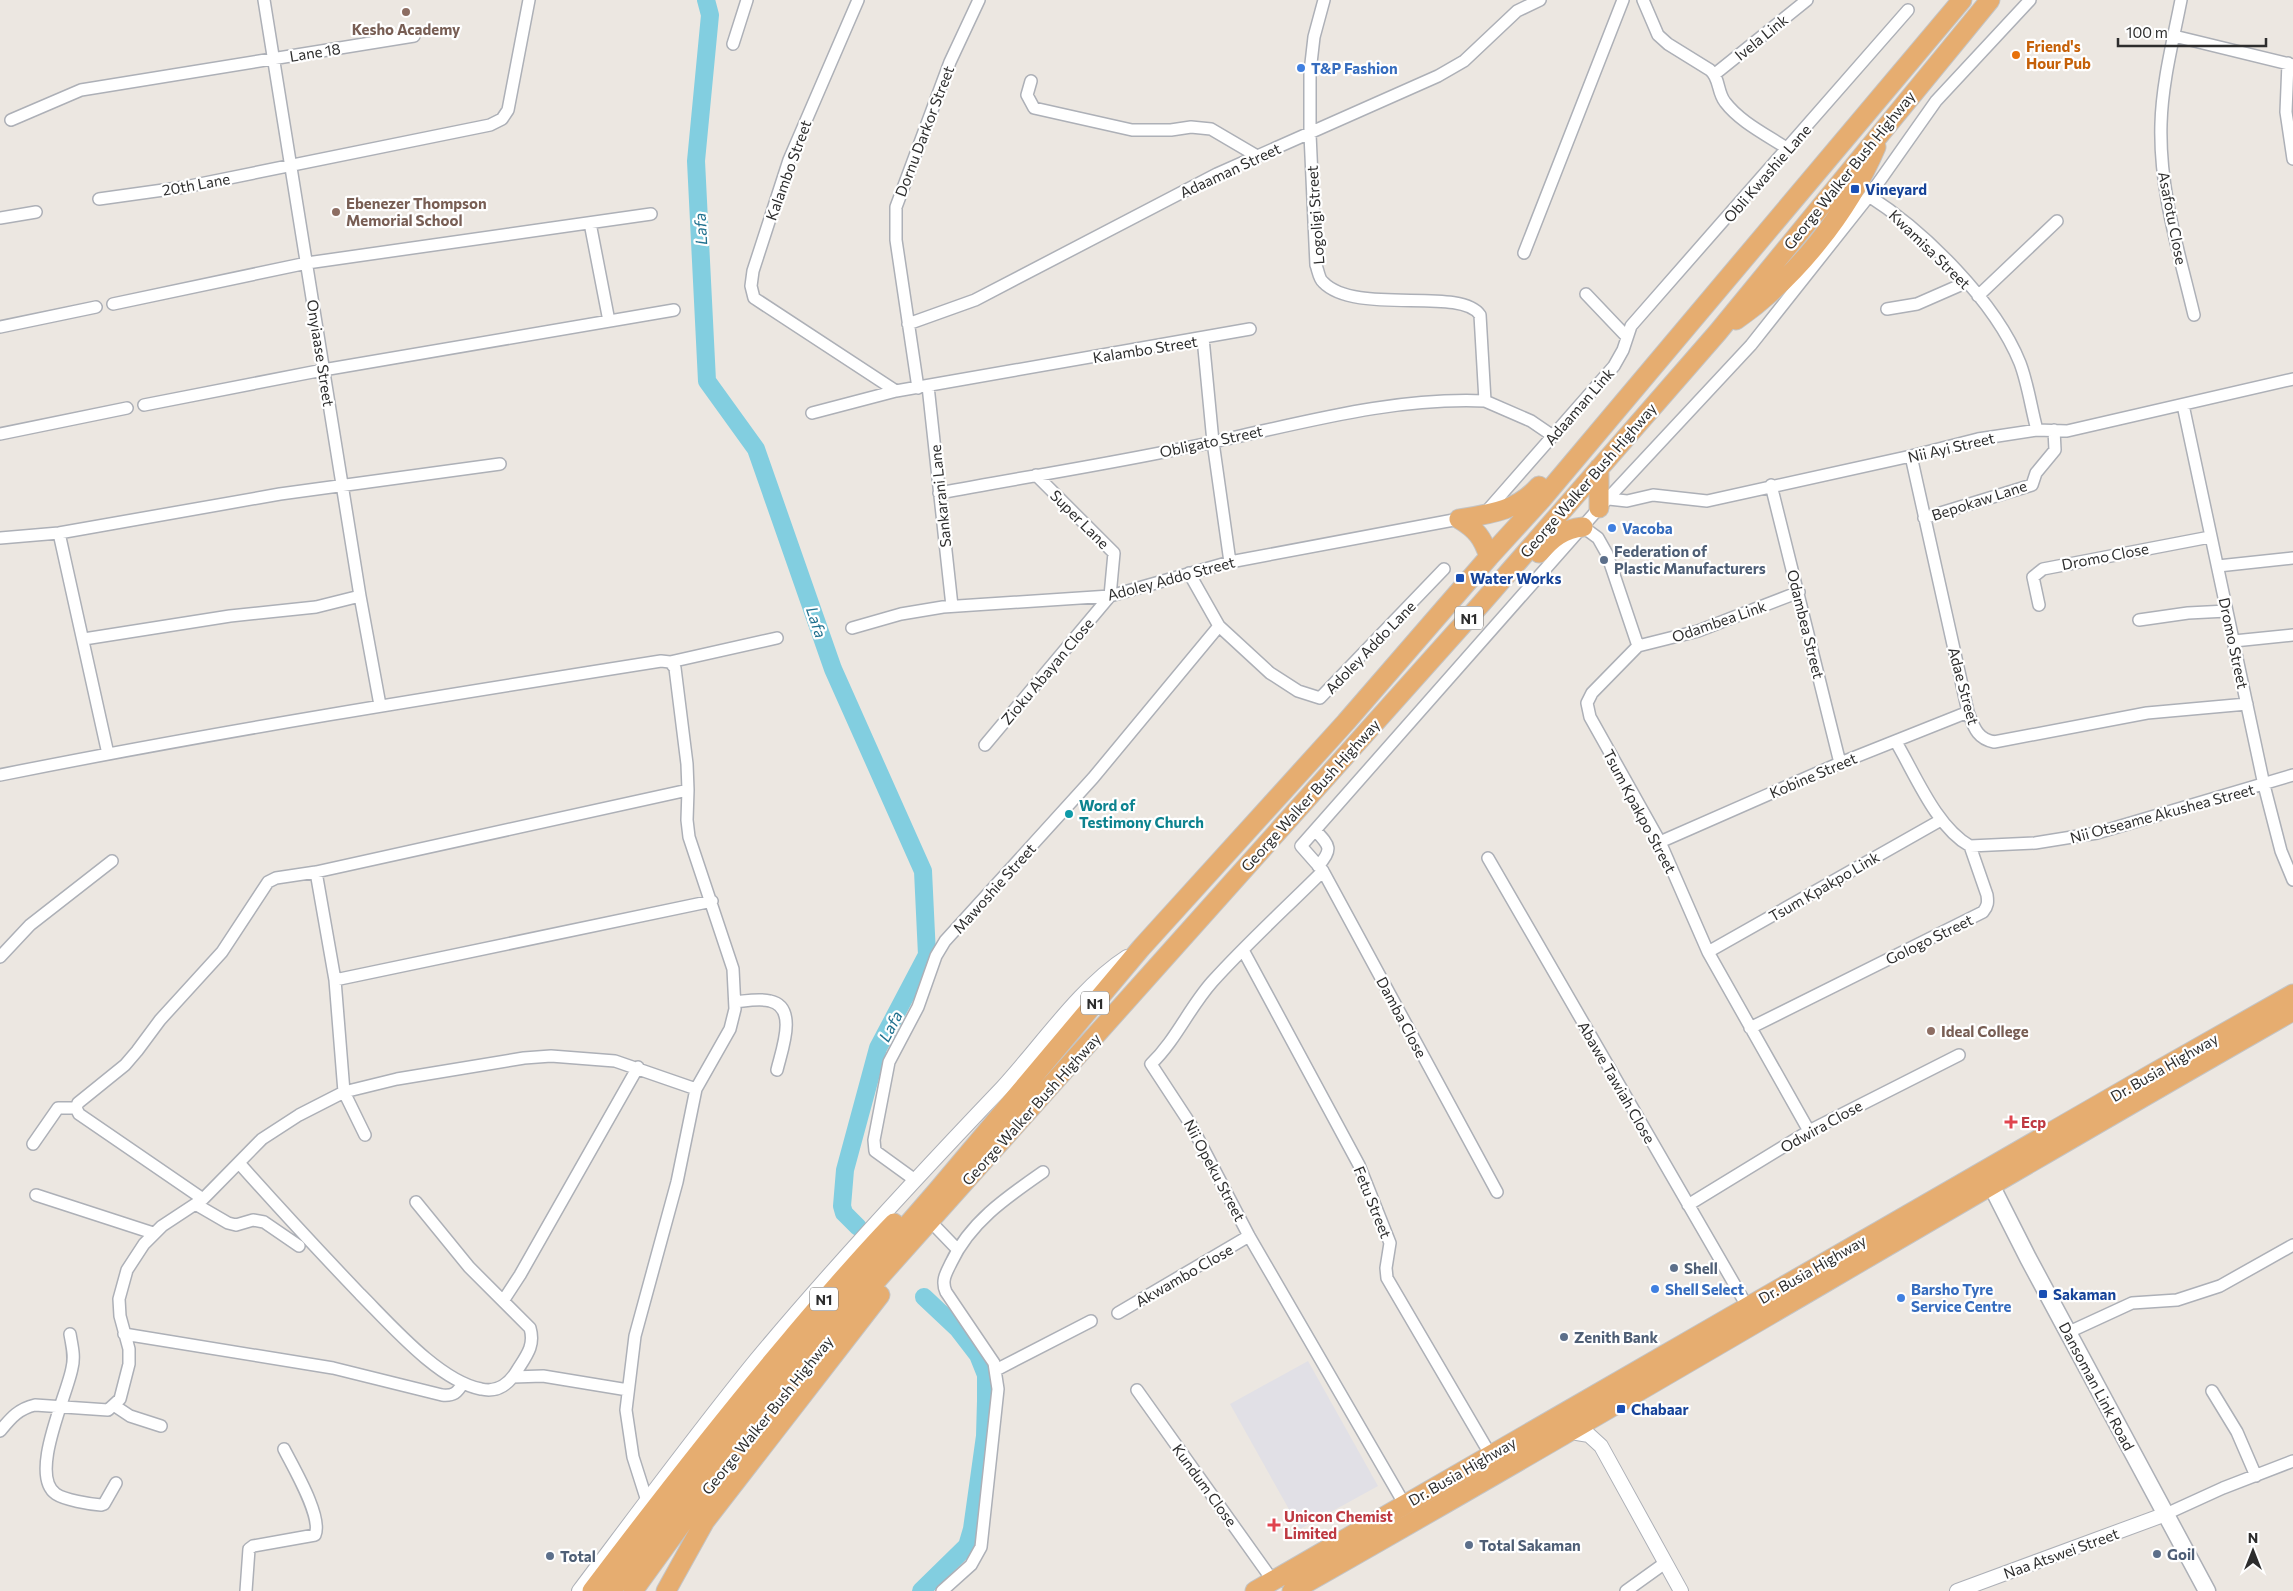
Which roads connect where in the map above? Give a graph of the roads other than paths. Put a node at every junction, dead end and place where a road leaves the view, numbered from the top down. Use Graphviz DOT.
graph roads {
  1 [pos="264,0"];
  2 [pos="529,0"];
  3 [pos="747,0"];
  4 [pos="858,0"];
  5 [pos="979,0"];
  6 [pos="1324,0"];
  7 [pos="1540,0"];
  8 [pos="1623,0"];
  9 [pos="1643,0"];
  10 [pos="1807,0"];
  11 [pos="1962,0"];
  12 [pos="1990,0"];
  13 [pos="2030,0"];
  14 [pos="2181,0"];
  15 [pos="1908,10"];
  16 [pos="414,36"];
  17 [pos="2174,36"];
  18 [pos="733,44"];
  19 [pos="274,58"];
  20 [pos="2291,64"];
  21 [pos="1715,74"];
  22 [pos="1032,81"];
  23 [pos="11,120"];
  24 [pos="1310,134"];
  25 [pos="1788,149"];
  26 [pos="1257,156"];
  27 [pos="2293,159"];
  28 [pos="292,166"];
  29 [pos="1869,196"];
  30 [pos="99,199"];
  31 [pos="36,212"];
  32 [pos="651,214"];
  33 [pos="0,218"];
  34 [pos="2057,221"];
  35 [pos="590,223"];
  36 [pos="1524,253"];
  37 [pos="307,263"];
  38 [pos="1965,282"];
  39 [pos="1586,294"];
  40 [pos="1978,296"];
  41 [pos="113,304"];
  42 [pos="96,307"];
  43 [pos="1887,309"];
  44 [pos="674,310"];
  45 [pos="2194,315"];
  46 [pos="609,321"];
  47 [pos="908,324"];
  48 [pos="0,327"];
  49 [pos="1250,329"];
  50 [pos="1626,336"];
  51 [pos="1203,338"];
  52 [pos="323,370"];
  53 [pos="1648,374"];
  54 [pos="2293,378"];
  55 [pos="923,387"];
  56 [pos="896,391"];
  57 [pos="1485,401"];
  58 [pos="144,405"];
  59 [pos="2183,405"];
  60 [pos="127,408"];
  61 [pos="812,413"];
  62 [pos="2037,430"];
  63 [pos="2054,430"];
  64 [pos="0,434"];
  65 [pos="1553,436"];
  66 [pos="1213,442"];
  67 [pos="1911,456"];
  68 [pos="500,464"];
  69 [pos="1598,468"];
  70 [pos="1036,476"];
  71 [pos="343,485"];
  72 [pos="1771,485"];
  73 [pos="939,493"];
  74 [pos="1604,503"];
  75 [pos="1484,515"];
  76 [pos="1924,518"];
  77 [pos="1459,519"];
  78 [pos="1583,527"];
  79 [pos="59,534"];
  80 [pos="2210,537"];
  81 [pos="0,538"];
  82 [pos="1488,557"];
  83 [pos="2293,558"];
  84 [pos="1230,562"];
  85 [pos="2218,566"];
  86 [pos="1444,569"];
  87 [pos="1189,573"];
  88 [pos="1799,592"];
  89 [pos="360,596"];
  90 [pos="1110,596"];
  91 [pos="1480,604"];
  92 [pos="2039,605"];
  93 [pos="952,606"];
  94 [pos="2228,611"];
  95 [pos="2139,620"];
  96 [pos="1219,626"];
  97 [pos="852,628"];
  98 [pos="2293,635"];
  99 [pos="777,638"];
  100 [pos="84,639"];
  101 [pos="2234,641"];
  102 [pos="1638,646"];
  103 [pos="670,662"];
  104 [pos="2247,704"];
  105 [pos="380,705"];
  106 [pos="1968,712"];
  107 [pos="1896,742"];
  108 [pos="984,745"];
  109 [pos="108,754"];
  110 [pos="1840,763"];
  111 [pos="0,775"];
  112 [pos="2293,775"];
  113 [pos="2264,785"];
  114 [pos="688,790"];
  115 [pos="1941,820"];
  116 [pos="1315,830"];
  117 [pos="1660,842"];
  118 [pos="1970,846"];
  119 [pos="1488,858"];
  120 [pos="112,861"];
  121 [pos="1321,868"];
  122 [pos="316,872"];
  123 [pos="2293,880"];
  124 [pos="712,901"];
  125 [pos="1141,948"];
  126 [pos="1242,950"];
  127 [pos="1708,952"];
  128 [pos="0,957"];
  129 [pos="335,980"];
  130 [pos="2293,994"];
  131 [pos="735,1002"];
  132 [pos="2293,1011"];
  133 [pos="1750,1028"];
  134 [pos="1959,1055"];
  135 [pos="638,1067"];
  136 [pos="777,1070"];
  137 [pos="696,1089"];
  138 [pos="344,1092"];
  139 [pos="76,1108"];
  140 [pos="1809,1131"];
  141 [pos="365,1135"];
  142 [pos="33,1144"];
  143 [pos="239,1163"];
  144 [pos="1043,1172"];
  145 [pos="915,1180"];
  146 [pos="1983,1181"];
  147 [pos="1497,1192"];
  148 [pos="36,1195"];
  149 [pos="200,1202"];
  150 [pos="416,1202"];
  151 [pos="1688,1205"];
  152 [pos="924,1228"];
  153 [pos="153,1233"];
  154 [pos="1249,1236"];
  155 [pos="2293,1245"];
  156 [pos="299,1246"];
  157 [pos="957,1249"];
  158 [pos="503,1300"];
  159 [pos="1747,1306"];
  160 [pos="1118,1313"];
  161 [pos="1091,1321"];
  162 [pos="2069,1332"];
  163 [pos="70,1334"];
  164 [pos="124,1334"];
  165 [pos="996,1370"];
  166 [pos="513,1377"];
  167 [pos="463,1383"];
  168 [pos="628,1390"];
  169 [pos="1137,1390"];
  170 [pos="2212,1390"];
  171 [pos="115,1406"];
  172 [pos="59,1407"];
  173 [pos="160,1426"];
  174 [pos="0,1431"];
  175 [pos="1571,1432"];
  176 [pos="284,1449"];
  177 [pos="1490,1454"];
  178 [pos="2293,1461"];
  179 [pos="2256,1476"];
  180 [pos="116,1484"];
  181 [pos="679,1500"];
  182 [pos="647,1501"];
  183 [pos="1405,1505"];
  184 [pos="2166,1514"];
  185 [pos="1666,1563"];
  186 [pos="1273,1581"];
  187 [pos="1982,1587"];
  188 [pos="246,1591"];
  189 [pos="579,1591"];
  190 [pos="592,1591"];
  191 [pos="611,1591"];
  192 [pos="633,1591"];
  193 [pos="666,1591"];
  194 [pos="942,1591"];
  195 [pos="1255,1591"];
  196 [pos="1292,1591"];
  197 [pos="1626,1591"];
  198 [pos="1681,1591"];
  199 [pos="1956,1591"];
  200 [pos="2207,1591"];
  1 -- 19 [label="street, Onyiaase Street"];
  2 -- 28 [label="street, 20th Lane"];
  3 -- 18 [label="street"];
  4 -- 56 [label="street, Kalambo Street"];
  5 -- 47 [label="street, Dornu Darkor Street"];
  6 -- 24 [label="street, Logoligi Street"];
  7 -- 24 [label="street, Adaaman Street"];
  8 -- 36 [label="street"];
  9 -- 21 [label="street"];
  10 -- 21 [label="street, Ivela Link"];
  11 -- 53 [label="highway, George Walker Bush Highway / N1"];
  12 -- 69 [label="highway, George Walker Bush Highway / N1"];
  13 -- 29 [label="street"];
  14 -- 17 [label="street, Asafotu Close"];
  15 -- 25 [label="street, Obli Kwashie Lane"];
  16 -- 19 [label="street, Lane 18"];
  17 -- 20 [label="street"];
  17 -- 45 [label="street, Asafotu Close"];
  19 -- 23 [label="street, Lane 18"];
  19 -- 28 [label="street, Onyiaase Street"];
  20 -- 27 [label="street"];
  21 -- 25 [label="street"];
  22 -- 26 [label="street"];
  24 -- 26 [label="street, Adaaman Street"];
  24 -- 57 [label="street, Logoligi Street"];
  25 -- 50 [label="street, Obli Kwashie Lane"];
  26 -- 47 [label="street, Adaaman Street"];
  28 -- 30 [label="street, 20th Lane"];
  28 -- 37 [label="street, Onyiaase Street"];
  29 -- 38 [label="street, Kwamisa Street"];
  29 -- 74 [label="street"];
  31 -- 33 [label="street"];
  32 -- 35 [label="street"];
  34 -- 40 [label="street"];
  35 -- 37 [label="street"];
  35 -- 46 [label="street"];
  37 -- 41 [label="street"];
  37 -- 52 [label="street, Onyiaase Street"];
  38 -- 40 [label="street, Kwamisa Street"];
  38 -- 43 [label="street"];
  39 -- 50 [label="street"];
  40 -- 62 [label="street, Kwamisa Street"];
  42 -- 48 [label="street"];
  44 -- 46 [label="street"];
  46 -- 52 [label="street"];
  47 -- 55 [label="street, Dornu Darkor Street"];
  49 -- 51 [label="street"];
  50 -- 65 [label="street, Adaaman Link"];
  51 -- 55 [label="street, Kalambo Street"];
  51 -- 66 [label="street, Kalambo Street"];
  52 -- 58 [label="street"];
  52 -- 71 [label="street, Onyiaase Street"];
  53 -- 75 [label="highway"];
  53 -- 82 [label="highway, George Walker Bush Highway / N1"];
  54 -- 59 [label="street, Nii Ayi Street"];
  55 -- 56 [label="street, Kalambo Street"];
  55 -- 73 [label="street, Sankarani Lane"];
  56 -- 61 [label="street, Kalambo Street"];
  57 -- 65 [label="street"];
  57 -- 66 [label="street, Obligato Street"];
  59 -- 63 [label="street, Nii Ayi Street"];
  59 -- 80 [label="street, Dromo Street"];
  60 -- 64 [label="street"];
  62 -- 63 [label="street, Nii Ayi Street"];
  62 -- 67 [label="street, Nii Ayi Street"];
  63 -- 76 [label="street, Bepokaw Lane"];
  65 -- 75 [label="street, Adaaman Link"];
  66 -- 70 [label="street, Obligato Street"];
  66 -- 84 [label="street, Kalambo Street"];
  67 -- 72 [label="street, Nii Ayi Street"];
  67 -- 76 [label="street, Adae Street"];
  68 -- 71 [label="street"];
  69 -- 74 [label="highway"];
  69 -- 91 [label="highway, George Walker Bush Highway / N1"];
  70 -- 73 [label="street, Obligato Street"];
  70 -- 90 [label="street, Super Lane"];
  71 -- 79 [label="street"];
  71 -- 89 [label="street, Onyiaase Street"];
  72 -- 74 [label="street, Nii Ayi Street"];
  72 -- 88 [label="street, Odambea Street"];
  73 -- 93 [label="street, Sankarani Lane"];
  74 -- 78 [label="street"];
  75 -- 77 [label="highway"];
  76 -- 106 [label="street, Adae Street"];
  77 -- 82 [label="highway"];
  77 -- 84 [label="street, Adoley Addo Street"];
  78 -- 91 [label="highway"];
  78 -- 102 [label="street"];
  78 -- 116 [label="street"];
  79 -- 81 [label="street"];
  79 -- 100 [label="street"];
  80 -- 85 [label="street, Dromo Street"];
  80 -- 92 [label="street, Dromo Close"];
  82 -- 125 [label="highway, George Walker Bush Highway / N1"];
  83 -- 85 [label="street"];
  84 -- 87 [label="street, Adoley Addo Street"];
  85 -- 94 [label="street, Dromo Street"];
  86 -- 96 [label="street, Adoley Addo Lane"];
  87 -- 90 [label="street, Adoley Addo Street"];
  87 -- 96 [label="street, Adoley Addo Lane"];
  88 -- 102 [label="street, Odambea Link"];
  88 -- 110 [label="street, Odambea Street"];
  89 -- 100 [label="street"];
  89 -- 105 [label="street, Onyiaase Street"];
  90 -- 93 [label="street, Adoley Addo Street"];
  90 -- 108 [label="street, Zioku Abayan Close"];
  91 -- 152 [label="highway, George Walker Bush Highway / N1"];
  93 -- 97 [label="street, Adoley Addo Street"];
  94 -- 95 [label="street"];
  94 -- 101 [label="street, Dromo Street"];
  96 -- 145 [label="street, Mawoshie Street"];
  98 -- 101 [label="street"];
  99 -- 103 [label="street"];
  100 -- 109 [label="street"];
  101 -- 104 [label="street, Dromo Street"];
  102 -- 117 [label="street, Tsum Kpakpo Street"];
  103 -- 105 [label="street"];
  103 -- 114 [label="street"];
  104 -- 106 [label="street, Adae Street"];
  104 -- 113 [label="street, Dromo Street"];
  105 -- 109 [label="street"];
  106 -- 107 [label="street, Kobine Street"];
  107 -- 110 [label="street, Kobine Street"];
  107 -- 115 [label="street"];
  109 -- 111 [label="street"];
  110 -- 117 [label="street, Kobine Street"];
  112 -- 113 [label="street, Nii Otseame Akushea Street"];
  113 -- 118 [label="street, Nii Otseame Akushea Street"];
  113 -- 123 [label="street, Dromo Street"];
  114 -- 122 [label="street"];
  114 -- 124 [label="street"];
  115 -- 118 [label="street"];
  115 -- 127 [label="street, Tsum Kpakpo Link"];
  116 -- 121 [label="street"];
  116 -- 121 [label="street, Damba Close"];
  117 -- 127 [label="street, Tsum Kpakpo Street"];
  118 -- 133 [label="street, Gologo Street"];
  119 -- 151 [label="street, Abawe Tawiah Close"];
  120 -- 128 [label="street"];
  121 -- 126 [label="street, Nii Opeku Street"];
  121 -- 147 [label="street, Damba Close"];
  122 -- 129 [label="street"];
  122 -- 139 [label="street"];
  124 -- 129 [label="street"];
  124 -- 131 [label="street"];
  125 -- 145 [label="street, George Walker Bush Highway"];
  125 -- 181 [label="highway, George Walker Bush Highway / N1"];
  126 -- 154 [label="street, Nii Opeku Street"];
  126 -- 177 [label="street, Fetu Street"];
  127 -- 133 [label="street, Tsum Kpakpo Street"];
  129 -- 138 [label="street"];
  130 -- 146 [label="highway, Dr. Busia Highway"];
  131 -- 136 [label="street"];
  131 -- 137 [label="street"];
  132 -- 146 [label="highway, Dr. Busia Highway"];
  133 -- 140 [label="street, Tsum Kpakpo Street"];
  134 -- 140 [label="street, Odwira Close"];
  135 -- 137 [label="street"];
  135 -- 138 [label="street"];
  135 -- 158 [label="street"];
  137 -- 168 [label="street"];
  138 -- 141 [label="street"];
  138 -- 143 [label="street"];
  139 -- 142 [label="street"];
  139 -- 149 [label="street"];
  140 -- 151 [label="street, Odwira Close"];
  143 -- 149 [label="street"];
  143 -- 167 [label="street"];
  144 -- 157 [label="street"];
  145 -- 182 [label="street, George Walker Bush Highway"];
  146 -- 159 [label="highway, Dr. Busia Highway"];
  146 -- 162 [label="main road, Dansoman Link Road"];
  146 -- 175 [label="highway, Dr. Busia Highway"];
  148 -- 153 [label="street"];
  149 -- 153 [label="street"];
  149 -- 156 [label="street"];
  150 -- 158 [label="street"];
  151 -- 159 [label="street, Abawe Tawiah Close"];
  152 -- 157 [label="street"];
  152 -- 181 [label="highway, George Walker Bush Highway / N1"];
  152 -- 193 [label="highway"];
  153 -- 164 [label="street"];
  154 -- 160 [label="street, Akwambo Close"];
  154 -- 183 [label="street, Nii Opeku Street"];
  155 -- 162 [label="street"];
  157 -- 165 [label="street"];
  158 -- 166 [label="street"];
  159 -- 177 [label="highway, Dr. Busia Highway"];
  161 -- 165 [label="street"];
  162 -- 184 [label="main road, Dansoman Link Road"];
  163 -- 172 [label="street"];
  164 -- 167 [label="street"];
  164 -- 171 [label="street"];
  165 -- 194 [label="street"];
  166 -- 167 [label="street"];
  166 -- 168 [label="street"];
  168 -- 182 [label="street"];
  169 -- 186 [label="street, Kundum Close"];
  170 -- 179 [label="street"];
  171 -- 172 [label="street"];
  171 -- 173 [label="street"];
  172 -- 174 [label="street"];
  172 -- 180 [label="street"];
  175 -- 185 [label="street"];
  175 -- 196 [label="highway, Dr. Busia Highway"];
  176 -- 188 [label="street"];
  177 -- 183 [label="highway, Dr. Busia Highway"];
  178 -- 179 [label="street"];
  179 -- 184 [label="street"];
  181 -- 190 [label="highway, N1"];
  181 -- 191 [label="highway, George Walker Bush Highway / N1"];
  181 -- 192 [label="highway, George Walker Bush Highway / N1"];
  182 -- 189 [label="street, George Walker Bush Highway"];
  183 -- 186 [label="highway, Dr. Busia Highway"];
  184 -- 187 [label="street, Naa Atswei Street"];
  184 -- 200 [label="main road, Dansoman Link Road"];
  185 -- 197 [label="street"];
  185 -- 198 [label="street"];
  186 -- 195 [label="highway, Dr. Busia Highway"];
  187 -- 199 [label="street, Naa Atswei Street"];
}
